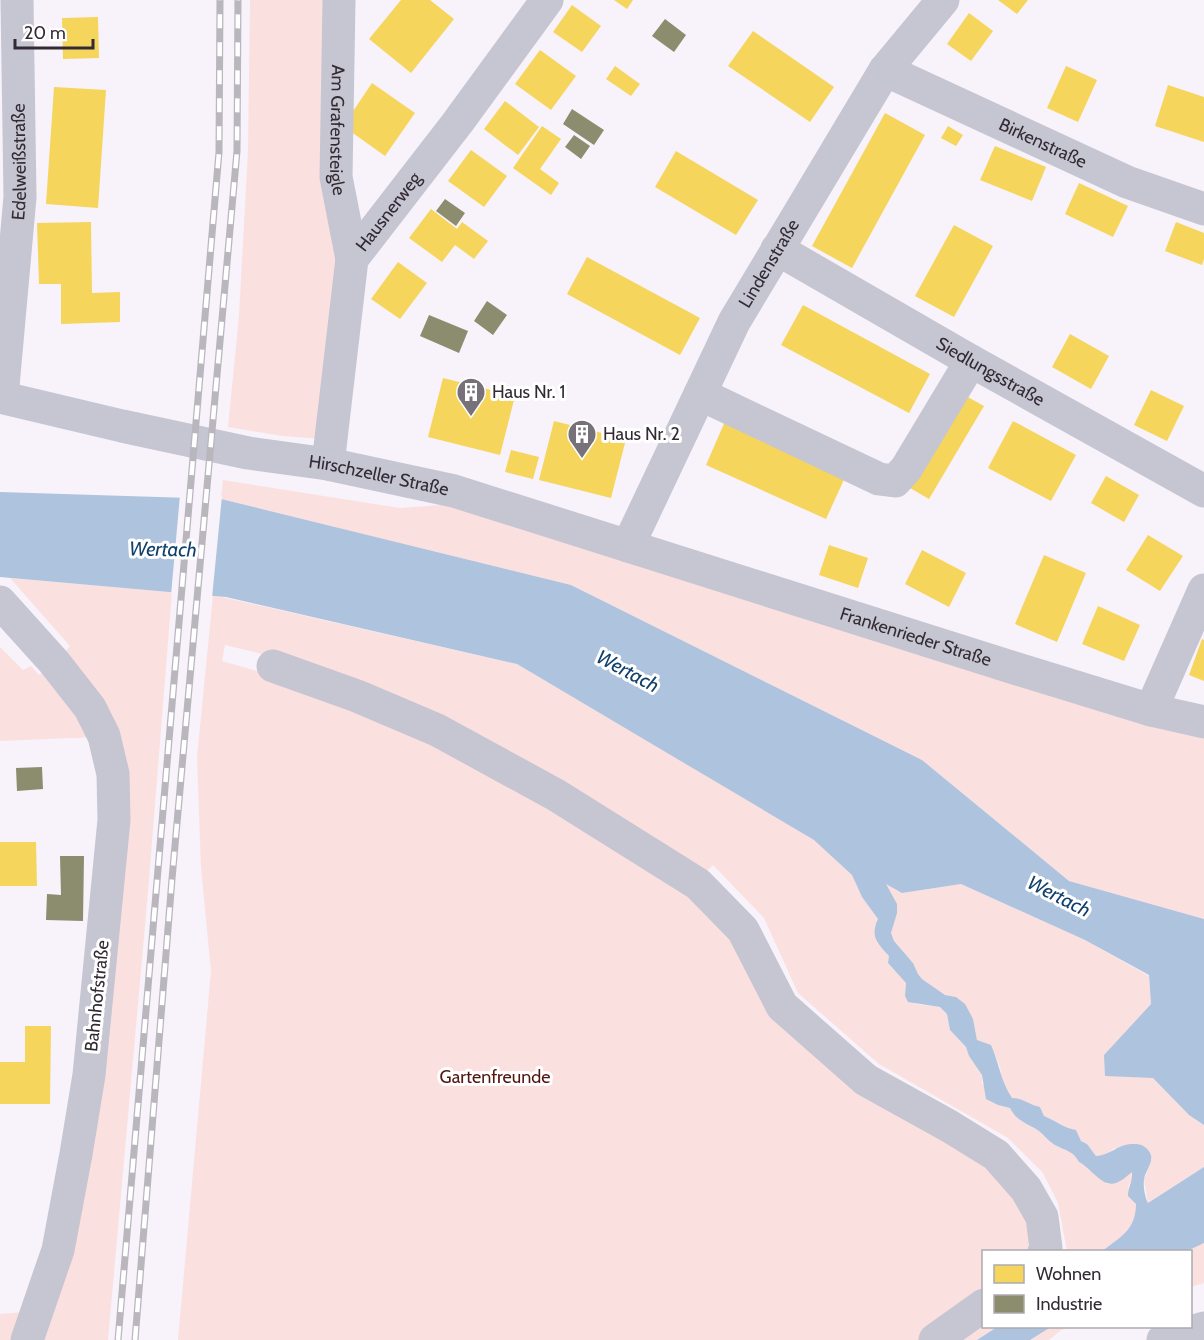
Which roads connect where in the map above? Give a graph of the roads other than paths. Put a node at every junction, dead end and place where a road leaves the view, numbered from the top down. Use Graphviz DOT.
graph roads {
  1 [pos="17,0"];
  2 [pos="339,0"];
  3 [pos="547,0"];
  4 [pos="943,0"];
  5 [pos="885,70"];
  6 [pos="1204,209"];
  7 [pos="777,249"];
  8 [pos="352,260"];
  9 [pos="971,361"];
  10 [pos="1,387"];
  11 [pos="700,394"];
  12 [pos="328,464"];
  13 [pos="1204,491"];
  14 [pos="628,546"];
  15 [pos="1204,590"];
  16 [pos="1,604"];
  17 [pos="273,666"];
  18 [pos="1151,710"];
  19 [pos="1204,722"];
  20 [pos="1045,1250"];
  21 [pos="982,1306"];
  22 [pos="1204,1328"];
  23 [pos="27,1340"];
  24 [pos="935,1340"];
  25 [pos="1162,1340"];
  1 -- 10 [label="street, Edelweißstraße"];
  2 -- 8 [label="street, Am Grafensteigle"];
  3 -- 8 [label="street, Hausnerweg"];
  4 -- 5 [label="street, Lindenstraße"];
  5 -- 6 [label="street, Birkenstraße"];
  5 -- 7 [label="street, Lindenstraße"];
  7 -- 9 [label="street, Siedlungsstraße"];
  7 -- 11 [label="street, Lindenstraße"];
  8 -- 12 [label="street, Hausnerweg"];
  9 -- 11 [label="street"];
  9 -- 13 [label="street, Siedlungsstraße"];
  10 -- 12 [label="street, Hirschzeller Straße"];
  11 -- 14 [label="street, Lindenstraße"];
  12 -- 14 [label="street, Hirschzeller Straße"];
  14 -- 18 [label="street, Frankenrieder Straße"];
  15 -- 18 [label="street"];
  16 -- 23 [label="street, Bahnhofstraße"];
  17 -- 20 [label="street"];
  18 -- 19 [label="street, Frankenrieder Straße"];
  21 -- 24 [label="street"];
  22 -- 25 [label="street"];
}
